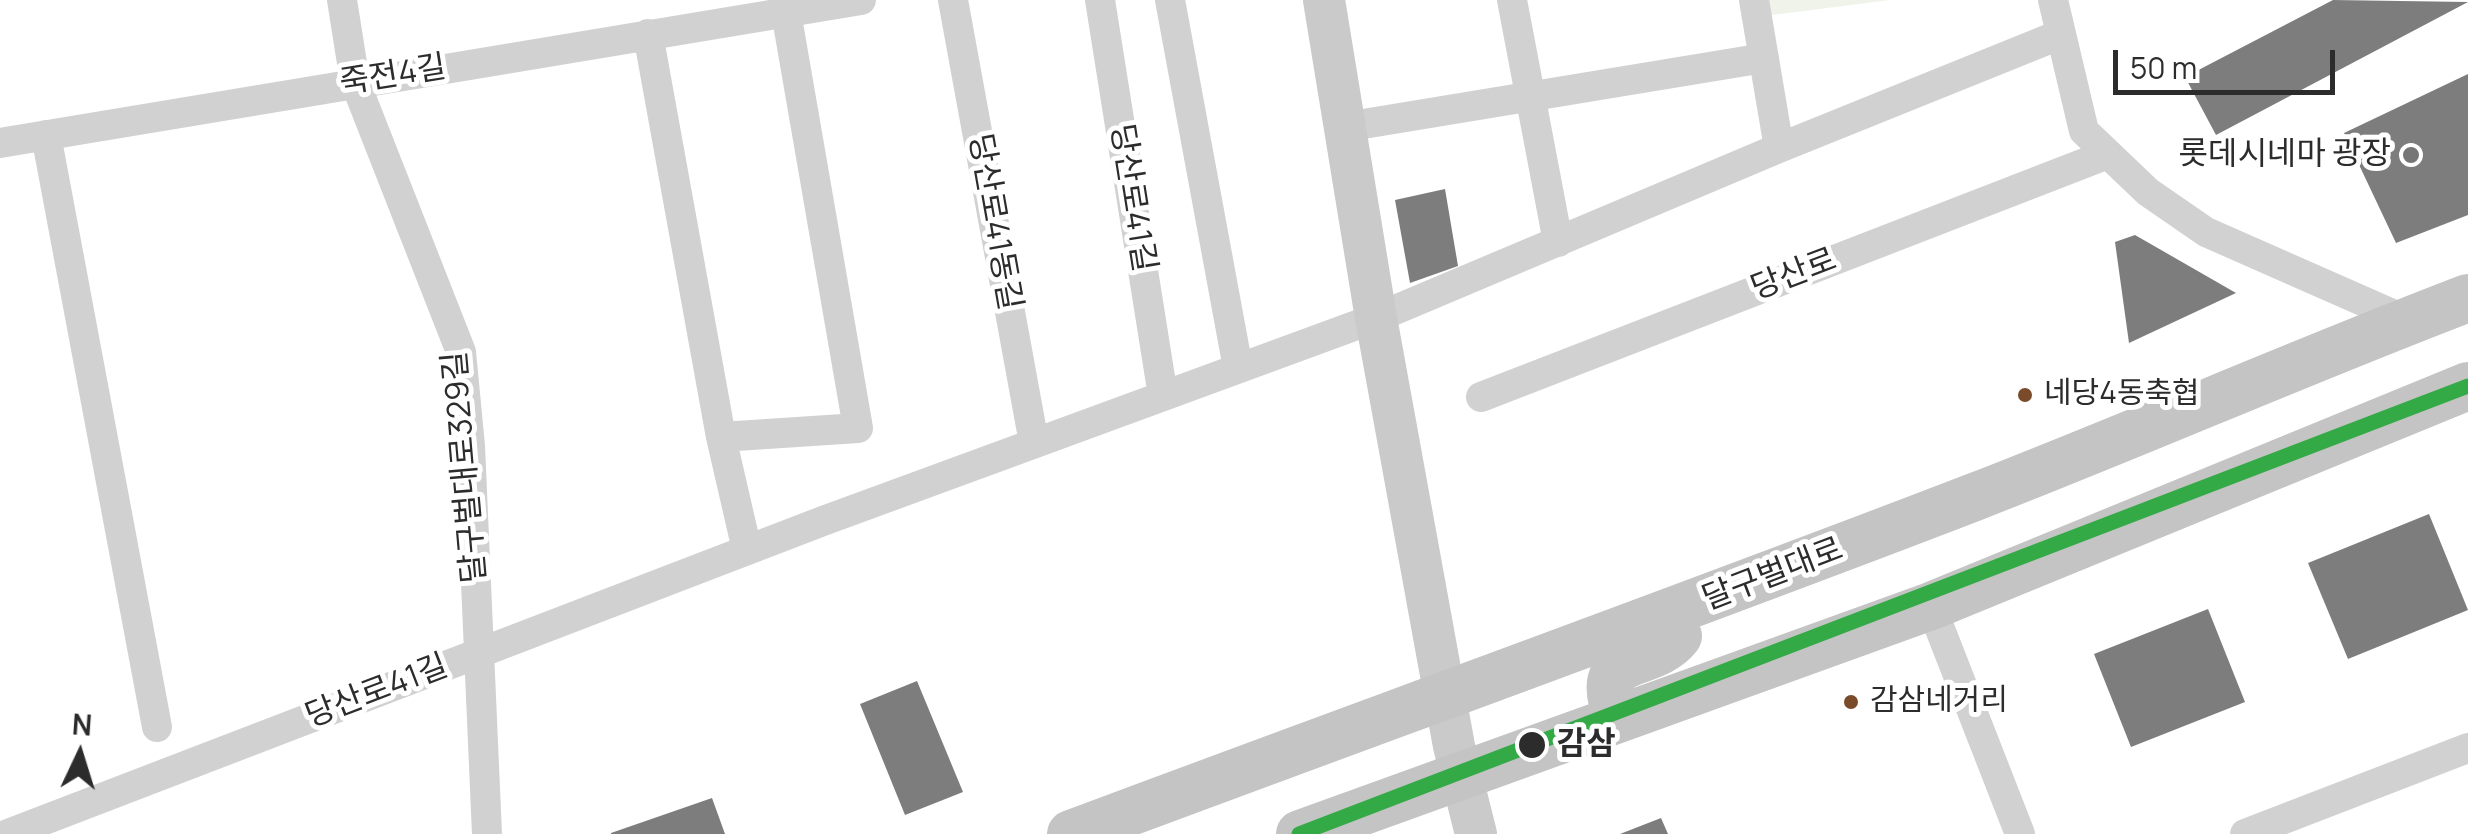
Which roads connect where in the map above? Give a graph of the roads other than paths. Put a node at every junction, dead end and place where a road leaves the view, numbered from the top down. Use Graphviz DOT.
graph roads {
  1 [pos="342,0"];
  2 [pos="861,0"];
  3 [pos="953,0"];
  4 [pos="1100,0"];
  5 [pos="1170,0"];
  6 [pos="1324,0"];
  7 [pos="1512,0"];
  8 [pos="1754,0"];
  9 [pos="2053,0"];
  10 [pos="786,12"];
  11 [pos="648,34"];
  12 [pos="2059,34"];
  13 [pos="1764,58"];
  14 [pos="356,82"];
  15 [pos="1531,96"];
  16 [pos="1345,126"];
  17 [pos="46,135"];
  18 [pos="0,143"];
  19 [pos="1778,148"];
  20 [pos="2108,154"];
  21 [pos="1558,242"];
  22 [pos="2468,298"];
  23 [pos="1376,318"];
  24 [pos="2408,321"];
  25 [pos="1238,368"];
  26 [pos="2468,386"];
  27 [pos="1164,396"];
  28 [pos="1481,397"];
  29 [pos="720,437"];
  30 [pos="1034,444"];
  31 [pos="747,550"];
  32 [pos="1932,606"];
  33 [pos="1683,609"];
  34 [pos="479,653"];
  35 [pos="1444,694"];
  36 [pos="1618,718"];
  37 [pos="157,726"];
  38 [pos="2468,748"];
  39 [pos="1461,774"];
  40 [pos="8,834"];
  41 [pos="487,834"];
  42 [pos="1070,834"];
  43 [pos="1300,834"];
  44 [pos="1476,834"];
  45 [pos="2020,834"];
  46 [pos="2245,834"];
  1 -- 14 [label="street, 달구벌대로329길"];
  2 -- 10 [label="street, 죽전4길"];
  3 -- 30 [label="street, 당산로41동길"];
  4 -- 27 [label="street, 당산로41길"];
  5 -- 25 [label="street"];
  6 -- 16 [label="main road"];
  7 -- 15 [label="street"];
  8 -- 13 [label="street"];
  9 -- 12 [label="street"];
  10 -- 11 [label="street, 죽전4길"];
  10 -- 29 [label="street"];
  11 -- 14 [label="street, 죽전4길"];
  11 -- 29 [label="street"];
  12 -- 19 [label="street"];
  12 -- 20 [label="street"];
  13 -- 15 [label="street"];
  13 -- 19 [label="street"];
  14 -- 17 [label="street, 죽전4길"];
  14 -- 34 [label="street, 달구벌대로329길"];
  15 -- 16 [label="street"];
  15 -- 21 [label="street"];
  16 -- 23 [label="main road"];
  17 -- 18 [label="street, 죽전4길"];
  17 -- 37 [label="street"];
  19 -- 21 [label="street"];
  20 -- 24 [label="street"];
  20 -- 28 [label="street, 당산로"];
  21 -- 23 [label="street"];
  22 -- 24 [label="main road, 달구벌대로"];
  23 -- 25 [label="street, 당산로41길"];
  23 -- 35 [label="main road"];
  24 -- 33 [label="main road, 달구벌대로"];
  25 -- 27 [label="street, 당산로41길"];
  26 -- 32 [label="main road"];
  27 -- 30 [label="street, 당산로41길"];
  29 -- 31 [label="street"];
  30 -- 31 [label="street, 당산로41길"];
  31 -- 34 [label="street, 당산로41길"];
  32 -- 36 [label="main road"];
  32 -- 45 [label="street"];
  33 -- 35 [label="main road, 달구벌대로"];
  33 -- 36 [label="main road"];
  34 -- 40 [label="street, 당산로41길"];
  34 -- 41 [label="street, 달구벌대로329길"];
  35 -- 39 [label="main road"];
  35 -- 42 [label="main road, 달구벌대로"];
  36 -- 39 [label="main road"];
  38 -- 46 [label="street"];
  39 -- 43 [label="main road"];
  39 -- 44 [label="main road"];
}
